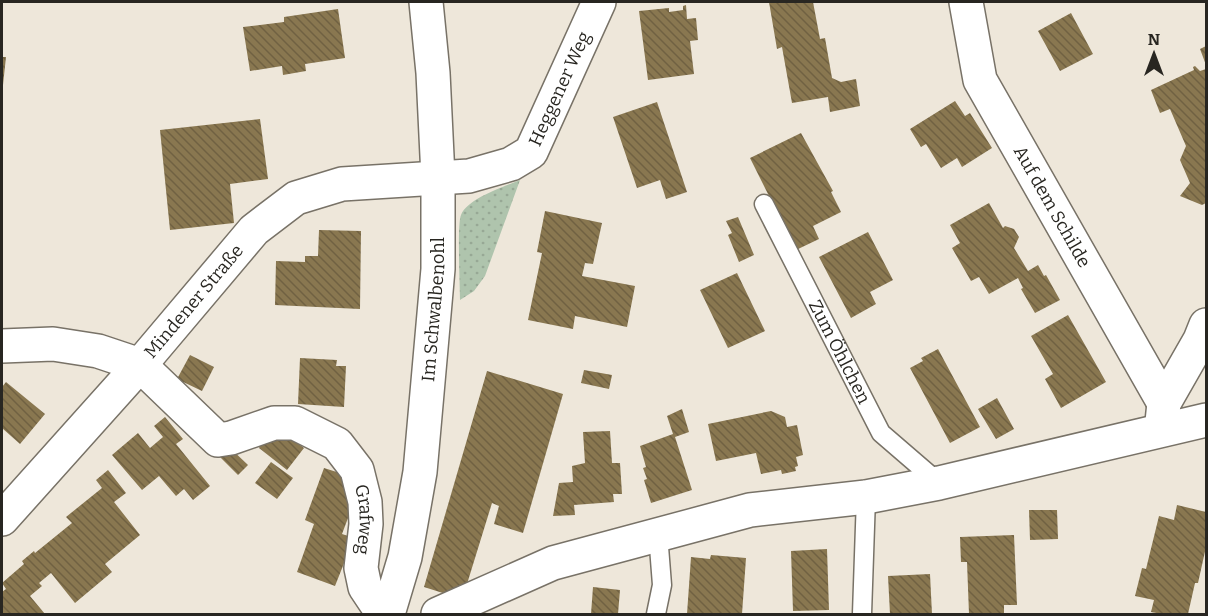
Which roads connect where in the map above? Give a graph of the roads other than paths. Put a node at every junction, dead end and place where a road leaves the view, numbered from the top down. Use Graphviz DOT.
graph roads {
  1 [pos="426,2"];
  2 [pos="599,2"];
  3 [pos="966,2"];
  4 [pos="438,177"];
  5 [pos="764,204"];
  6 [pos="1206,325"];
  7 [pos="2,346"];
  8 [pos="140,365"];
  9 [pos="1163,416"];
  10 [pos="1206,420"];
  11 [pos="939,483"];
  12 [pos="866,497"];
  13 [pos="2,519"];
  14 [pos="658,534"];
  15 [pos="383,615"];
  16 [pos="388,615"];
  17 [pos="438,615"];
  18 [pos="656,615"];
  19 [pos="862,615"];
  1 -- 4 [label="street, Im Schwalbenohl"];
  2 -- 4 [label="street, Heggener Weg"];
  3 -- 9 [label="street, Auf dem Schilde"];
  4 -- 8 [label="street, Mindener Straße"];
  4 -- 16 [label="street, Im Schwalbenohl"];
  5 -- 11 [label="lane, Zum Öhlchen"];
  6 -- 9 [label="street"];
  7 -- 8 [label="street"];
  8 -- 13 [label="street, Mindener Straße"];
  8 -- 15 [label="street, Grafweg"];
  9 -- 10 [label="street"];
  9 -- 11 [label="street"];
  11 -- 12 [label="street"];
  12 -- 14 [label="street"];
  12 -- 19 [label="lane"];
  14 -- 17 [label="street"];
  14 -- 18 [label="lane"];
}
